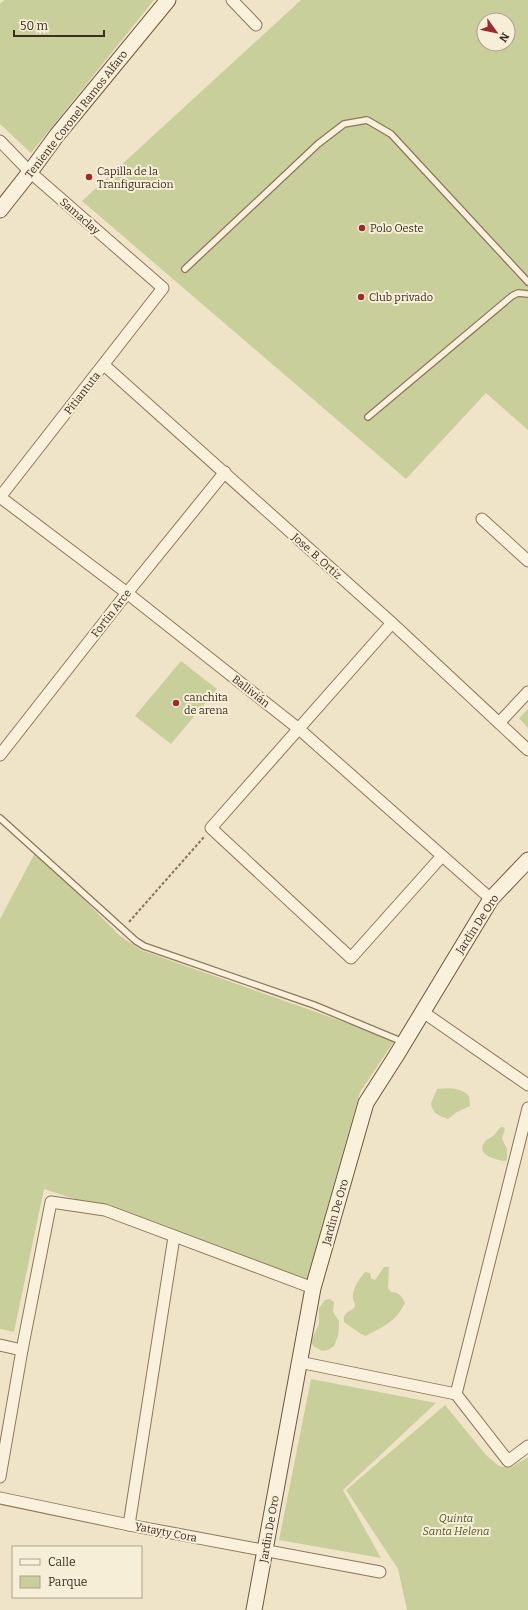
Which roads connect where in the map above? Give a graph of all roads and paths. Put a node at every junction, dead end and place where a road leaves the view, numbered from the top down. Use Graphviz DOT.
graph roads {
  1 [pos="168,0"];
  2 [pos="232,0"];
  3 [pos="256,25"];
  4 [pos="0,141"];
  5 [pos="30,172"];
  6 [pos="0,210"];
  7 [pos="185,269"];
  8 [pos="528,282"];
  9 [pos="163,288"];
  10 [pos="528,294"];
  11 [pos="104,364"];
  12 [pos="368,417"];
  13 [pos="225,472"];
  14 [pos="0,497"];
  15 [pos="482,519"];
  16 [pos="528,561"];
  17 [pos="126,593"];
  18 [pos="392,624"];
  19 [pos="528,692"];
  20 [pos="500,723"];
  21 [pos="299,729"];
  22 [pos="528,750"];
  23 [pos="0,755"];
  24 [pos="0,818"];
  25 [pos="211,828"];
  26 [pos="442,856"];
  27 [pos="528,860"];
  28 [pos="492,899"];
  29 [pos="122,929"];
  30 [pos="423,1012"];
  31 [pos="404,1042"];
  32 [pos="528,1085"];
  33 [pos="528,1108"];
  34 [pos="174,1237"];
  35 [pos="313,1288"];
  36 [pos="0,1345"];
  37 [pos="22,1350"];
  38 [pos="299,1362"];
  39 [pos="456,1394"];
  40 [pos="528,1446"];
  41 [pos="0,1477"];
  42 [pos="0,1498"];
  43 [pos="129,1525"];
  44 [pos="265,1551"];
  45 [pos="380,1572"];
  46 [pos="254,1610"];
  1 -- 5 [label="street, Teniente Coronel Ramos Alfaro"];
  2 -- 3 [label="street"];
  4 -- 5 [label="street, Samaclay"];
  5 -- 6 [label="street, Teniente Coronel Ramos Alfaro"];
  5 -- 9 [label="street, Samaclay"];
  7 -- 8 [label="lane"];
  9 -- 11 [label="street, Pitiantuta"];
  10 -- 12 [label="lane"];
  11 -- 13 [label="street, Jose. B. Ortiz"];
  11 -- 14 [label="street, Pitiantuta"];
  13 -- 17 [label="street, Fortin Arce"];
  13 -- 18 [label="street, Jose. B. Ortiz"];
  14 -- 17 [label="street, Ballivián"];
  15 -- 16 [label="street"];
  17 -- 21 [label="street, Ballivián"];
  17 -- 23 [label="street, Fortin Arce"];
  18 -- 20 [label="street, Jose. B. Ortiz"];
  18 -- 21 [label="street"];
  19 -- 20 [label="street"];
  20 -- 22 [label="street, Jose. B. Ortiz"];
  21 -- 25 [label="street"];
  21 -- 26 [label="street, Ballivián"];
  24 -- 29 [label="lane"];
  25 -- 26 [label="street"];
  25 -- 29 [label="path"];
  26 -- 28 [label="street, Ballivián"];
  27 -- 28 [label="street, Jardin De Oro"];
  28 -- 30 [label="street, Jardin De Oro"];
  29 -- 31 [label="lane"];
  30 -- 31 [label="street, Jardin De Oro"];
  30 -- 32 [label="street"];
  31 -- 35 [label="street, Jardin De Oro"];
  33 -- 39 [label="street"];
  34 -- 35 [label="street"];
  34 -- 37 [label="street"];
  34 -- 43 [label="street"];
  35 -- 38 [label="street, Jardin De Oro"];
  36 -- 37 [label="street"];
  37 -- 41 [label="street"];
  38 -- 39 [label="street"];
  38 -- 44 [label="street, Jardin De Oro"];
  39 -- 40 [label="street"];
  42 -- 43 [label="street, Yatayty Cora"];
  43 -- 44 [label="street, Yatayty Cora"];
  44 -- 45 [label="street, Yatayty Cora"];
  44 -- 46 [label="street, Jardin De Oro"];
}
